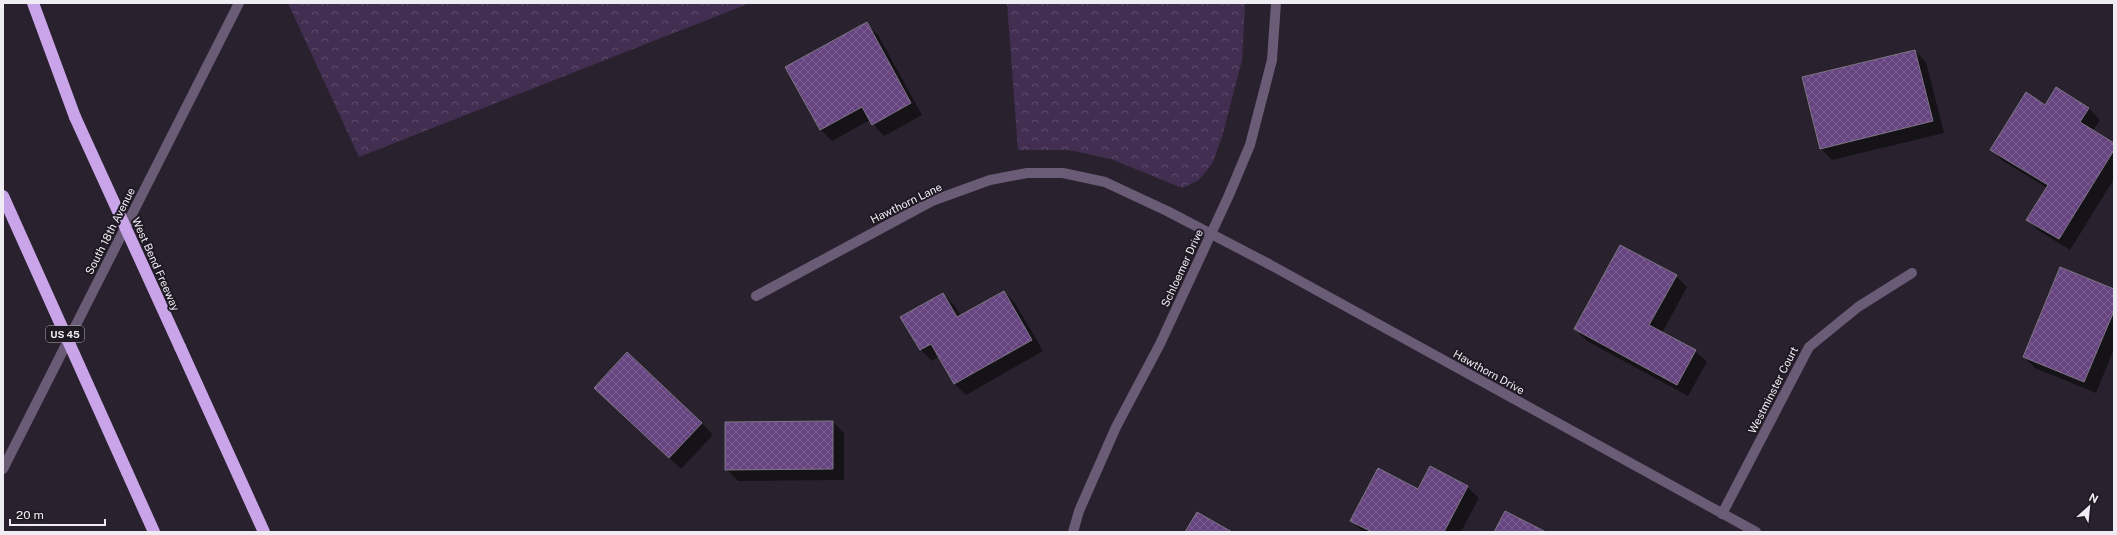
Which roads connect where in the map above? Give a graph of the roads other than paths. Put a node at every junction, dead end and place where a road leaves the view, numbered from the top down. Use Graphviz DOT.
graph roads {
  1 [pos="33,3"];
  2 [pos="238,3"];
  3 [pos="1276,3"];
  4 [pos="3,196"];
  5 [pos="1211,234"];
  6 [pos="1912,273"];
  7 [pos="756,296"];
  8 [pos="3,470"];
  9 [pos="1722,514"];
  10 [pos="154,532"];
  11 [pos="264,532"];
  12 [pos="1072,532"];
  13 [pos="1756,532"];
  1 -- 11 [label="highway, West Bend Freeway, bridge"];
  2 -- 8 [label="street, South 18th Avenue"];
  3 -- 5 [label="street, Schloemer Drive"];
  4 -- 10 [label="highway, US 45, bridge"];
  5 -- 7 [label="street, Hawthorn Lane"];
  5 -- 9 [label="street, Hawthorn Drive"];
  5 -- 12 [label="street, Schloemer Drive"];
  6 -- 9 [label="street, Westminster Court"];
  9 -- 13 [label="street, Hawthorn Drive"];
}
